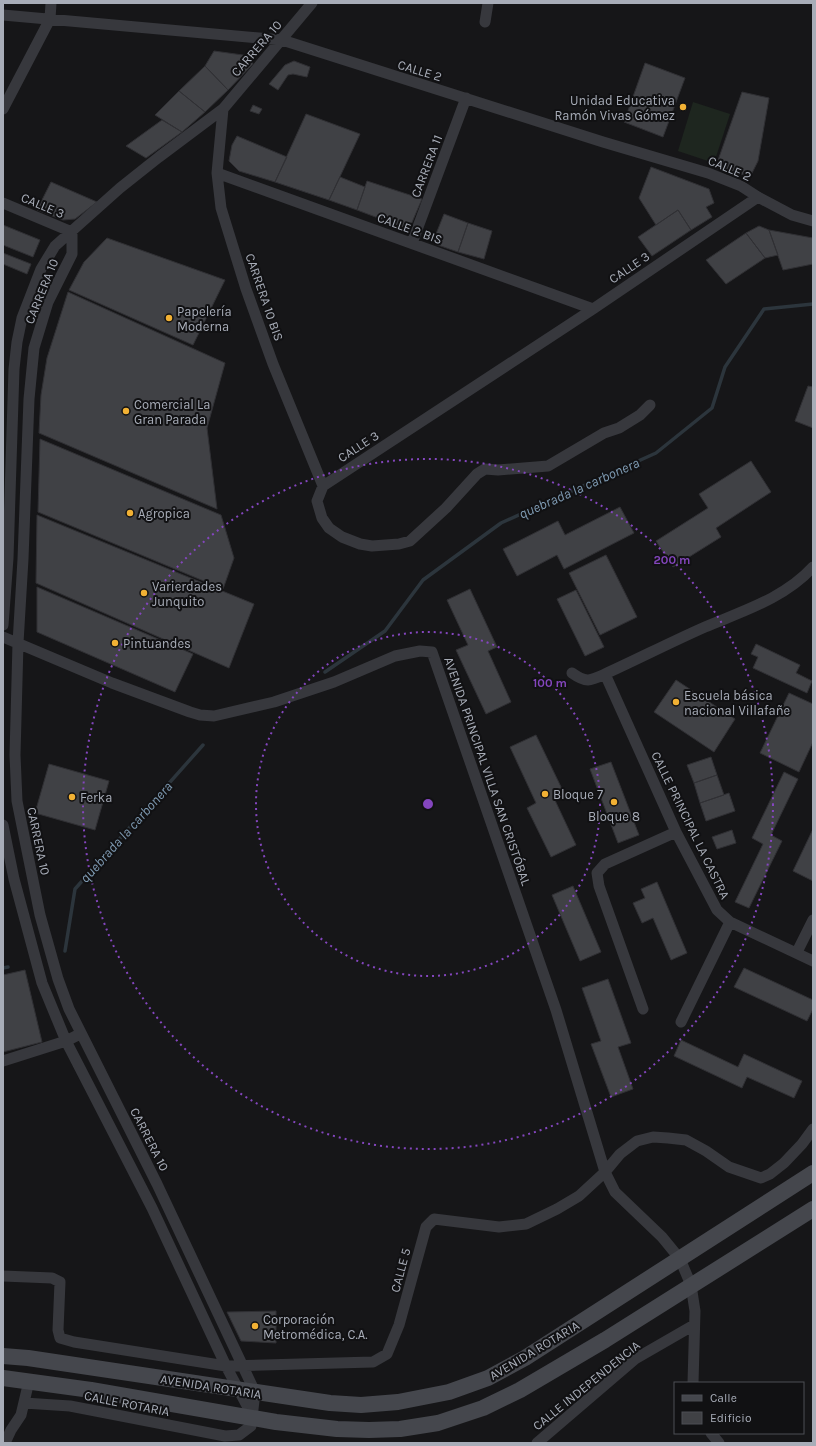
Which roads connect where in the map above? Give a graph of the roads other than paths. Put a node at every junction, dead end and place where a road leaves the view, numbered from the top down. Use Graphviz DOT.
graph roads {
  1 [pos="51,3"];
  2 [pos="312,3"];
  3 [pos="488,3"];
  4 [pos="3,15"];
  5 [pos="50,19"];
  6 [pos="484,22"];
  7 [pos="282,40"];
  8 [pos="466,98"];
  9 [pos="3,109"];
  10 [pos="223,109"];
  11 [pos="217,173"];
  12 [pos="758,197"];
  13 [pos="3,203"];
  14 [pos="813,221"];
  15 [pos="72,232"];
  16 [pos="412,244"];
  17 [pos="30,295"];
  18 [pos="48,302"];
  19 [pos="593,308"];
  20 [pos="13,396"];
  21 [pos="29,399"];
  22 [pos="650,406"];
  23 [pos="323,486"];
  24 [pos="813,567"];
  25 [pos="3,625"];
  26 [pos="3,637"];
  27 [pos="18,643"];
  28 [pos="572,673"];
  29 [pos="605,674"];
  30 [pos="3,825"];
  31 [pos="676,832"];
  32 [pos="813,920"];
  33 [pos="730,922"];
  34 [pos="797,952"];
  35 [pos="813,961"];
  36 [pos="643,1009"];
  37 [pos="681,1022"];
  38 [pos="80,1034"];
  39 [pos="66,1041"];
  40 [pos="3,1060"];
  41 [pos="813,1129"];
  42 [pos="605,1172"];
  43 [pos="813,1173"];
  44 [pos="813,1209"];
  45 [pos="680,1258"];
  46 [pos="3,1276"];
  47 [pos="691,1286"];
  48 [pos="694,1325"];
  49 [pos="3,1356"];
  50 [pos="226,1366"];
  51 [pos="243,1367"];
  52 [pos="3,1378"];
  53 [pos="29,1381"];
  54 [pos="693,1382"];
  55 [pos="237,1389"];
  56 [pos="255,1392"];
  57 [pos="24,1403"];
  58 [pos="253,1417"];
  59 [pos="7,1430"];
  60 [pos="712,1434"];
  61 [pos="5,1443"];
  62 [pos="537,1443"];
  63 [pos="719,1443"];
  1 -- 5 [label="street"];
  2 -- 7 [label="street, CARRERA 10"];
  3 -- 6 [label="street"];
  4 -- 5 [label="street, CALLE 2"];
  5 -- 7 [label="street, CALLE 2"];
  5 -- 9 [label="street"];
  7 -- 8 [label="street, CALLE 2"];
  7 -- 10 [label="street, CARRERA 10"];
  8 -- 12 [label="street, CALLE 2"];
  8 -- 16 [label="street, CARRERA 11"];
  10 -- 11 [label="street, CARRERA 10 BIS"];
  10 -- 15 [label="street, CARRERA 10"];
  11 -- 16 [label="street, CALLE 2 BIS"];
  11 -- 23 [label="street, CARRERA 10 BIS"];
  12 -- 14 [label="street, CALLE 2"];
  12 -- 19 [label="street, CALLE 3"];
  13 -- 15 [label="street, CALLE 3"];
  15 -- 17 [label="street, CARRERA 10"];
  15 -- 18 [label="street, CARRERA 10"];
  16 -- 19 [label="street, CALLE 2 BIS"];
  17 -- 18 [label="street"];
  17 -- 20 [label="street, CARRERA 10"];
  18 -- 21 [label="street, CARRERA 10"];
  19 -- 23 [label="street, CALLE 3"];
  20 -- 21 [label="street"];
  20 -- 25 [label="street, CARRERA 10"];
  21 -- 27 [label="street, CARRERA 10"];
  22 -- 23 [label="street"];
  24 -- 29 [label="street"];
  26 -- 27 [label="street, AVENIDA PRINCIPAL VILLA SAN CRISTÓBAL"];
  27 -- 38 [label="street, CARRERA 10"];
  27 -- 42 [label="street, AVENIDA PRINCIPAL VILLA SAN CRISTÓBAL"];
  28 -- 29 [label="street"];
  29 -- 31 [label="street, CALLE PRINCIPAL LA CASTRA"];
  30 -- 39 [label="street"];
  31 -- 33 [label="street, CALLE PRINCIPAL LA CASTRA"];
  31 -- 36 [label="street"];
  32 -- 34 [label="street"];
  33 -- 34 [label="street, CALLE PRINCIPAL LA CASTRA"];
  33 -- 37 [label="street"];
  34 -- 35 [label="street, CALLE PRINCIPAL LA CASTRA"];
  38 -- 39 [label="street"];
  38 -- 51 [label="street, CARRERA 10"];
  39 -- 40 [label="street"];
  39 -- 50 [label="street"];
  41 -- 42 [label="street"];
  42 -- 45 [label="street"];
  42 -- 51 [label="street, CALLE 5"];
  43 -- 45 [label="main road, AVENIDA ROTARIA"];
  44 -- 47 [label="main road, AVENIDA ROTARIA"];
  45 -- 47 [label="street"];
  45 -- 56 [label="main road, AVENIDA ROTARIA"];
  46 -- 50 [label="street, CALLE 5"];
  47 -- 48 [label="street"];
  47 -- 58 [label="main road, AVENIDA ROTARIA"];
  48 -- 54 [label="street"];
  48 -- 62 [label="street, CALLE INDEPENDENCIA"];
  49 -- 55 [label="main road, AVENIDA ROTARIA"];
  50 -- 51 [label="street, CALLE 5"];
  50 -- 55 [label="street"];
  51 -- 56 [label="street, CARRERA 10"];
  52 -- 53 [label="main road, AVENIDA ROTARIA"];
  53 -- 57 [label="street"];
  53 -- 58 [label="main road, AVENIDA ROTARIA"];
  55 -- 56 [label="main road, AVENIDA ROTARIA"];
  55 -- 58 [label="street"];
  56 -- 58 [label="street"];
  57 -- 58 [label="street, CALLE ROTARIA"];
  57 -- 59 [label="street"];
  59 -- 61 [label="street"];
  60 -- 63 [label="street"];
}
